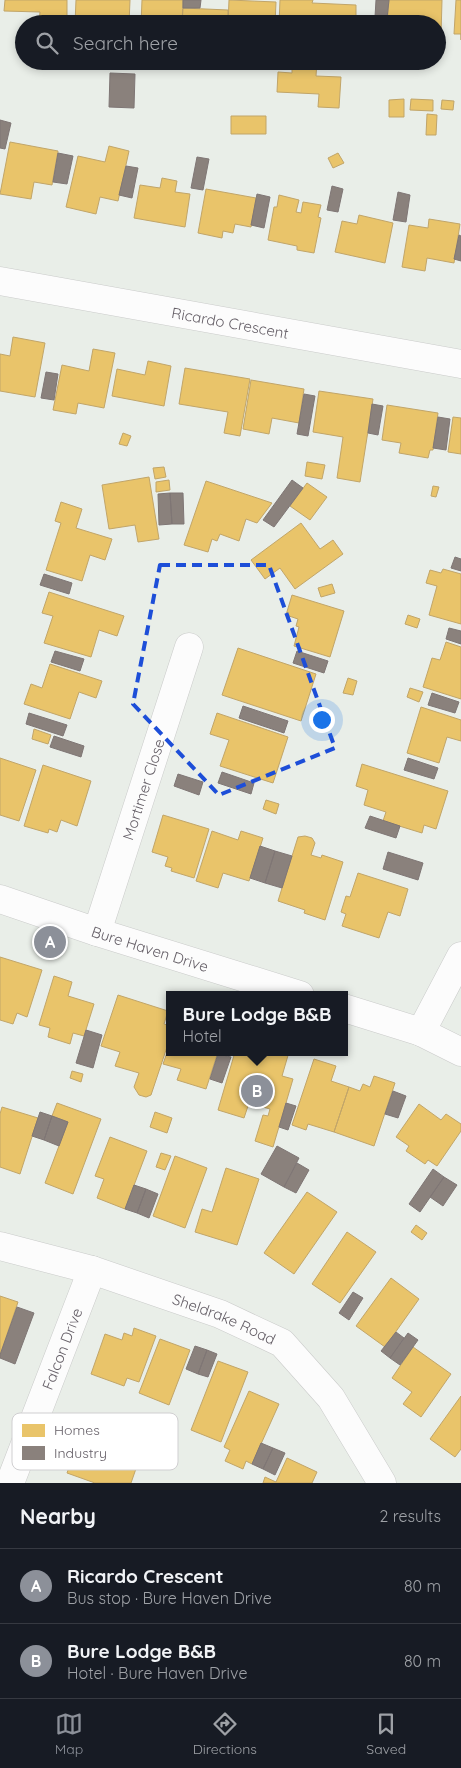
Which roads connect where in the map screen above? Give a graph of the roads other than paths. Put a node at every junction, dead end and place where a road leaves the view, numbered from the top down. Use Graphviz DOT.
graph roads {
  1 [pos="0,281"];
  2 [pos="461,364"];
  3 [pos="189,647"];
  4 [pos="0,899"];
  5 [pos="97,932"];
  6 [pos="461,956"];
  7 [pos="287,991"];
  8 [pos="348,1009"];
  9 [pos="420,1032"];
  10 [pos="461,1052"];
  11 [pos="0,1246"];
  12 [pos="92,1270"];
  13 [pos="37,1413"];
  14 [pos="15,1470"];
  15 [pos="10,1483"];
  16 [pos="382,1483"];
  1 -- 2 [label="street, Ricardo Crescent"];
  3 -- 5 [label="street, Mortimer Close"];
  4 -- 5 [label="street, Bure Haven Drive"];
  5 -- 7 [label="street, Bure Haven Drive"];
  6 -- 9 [label="street"];
  8 -- 9 [label="street"];
  9 -- 10 [label="street"];
  11 -- 12 [label="street, Sheldrake Road"];
  12 -- 13 [label="street, Falcon Drive"];
  12 -- 16 [label="street, Sheldrake Road"];
  14 -- 15 [label="street, Falcon Drive"];
}
